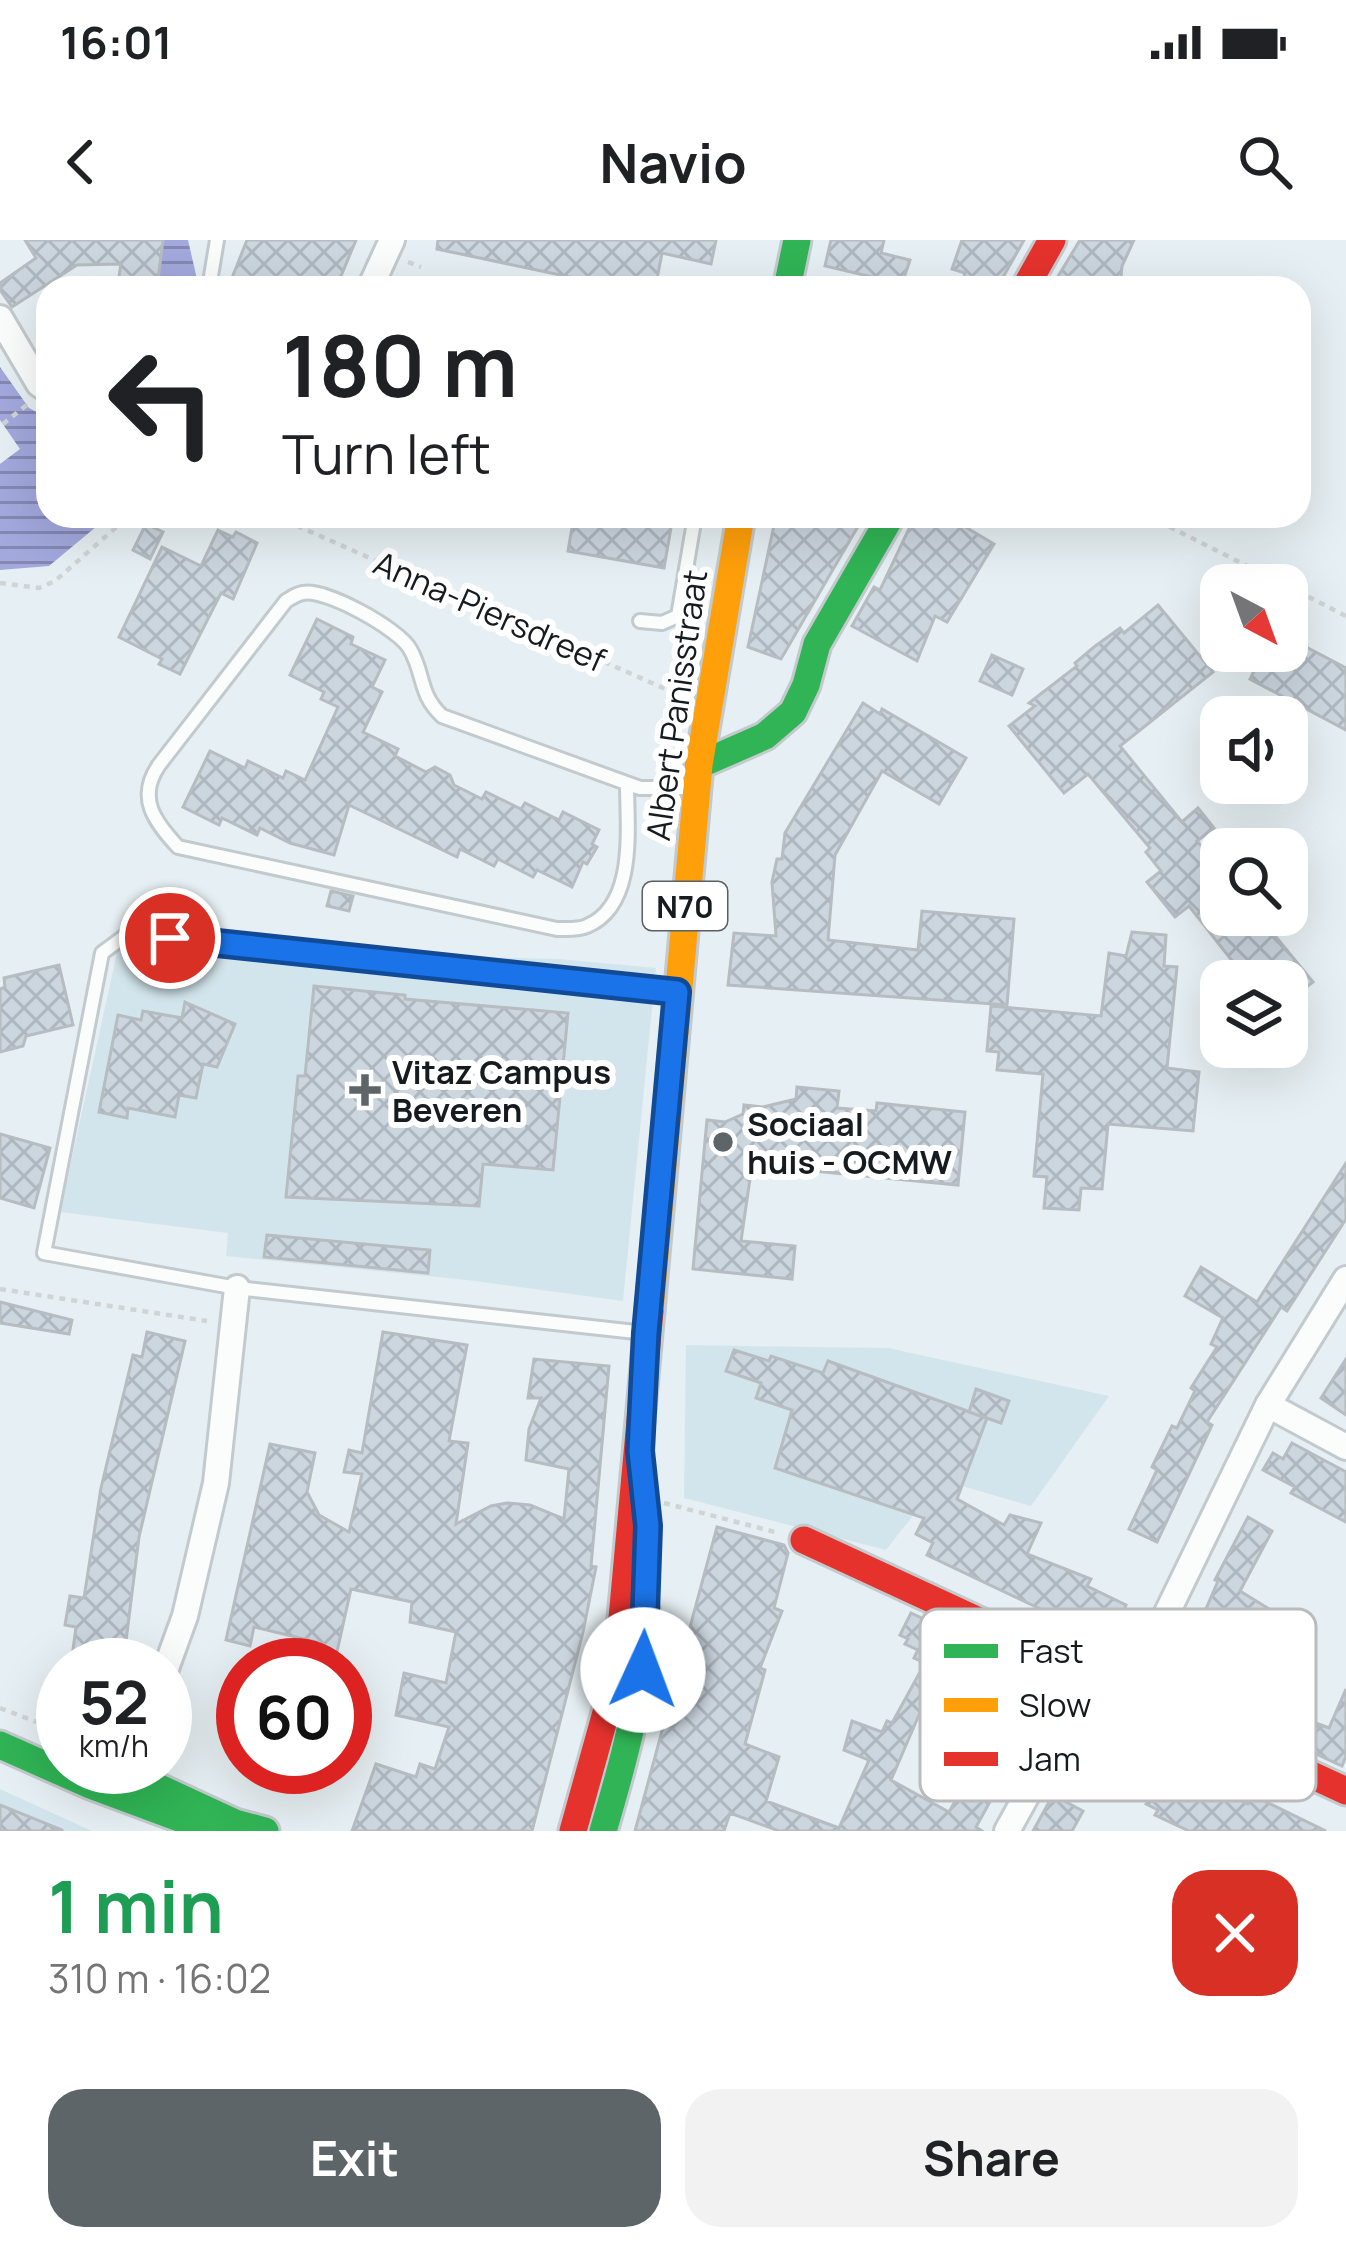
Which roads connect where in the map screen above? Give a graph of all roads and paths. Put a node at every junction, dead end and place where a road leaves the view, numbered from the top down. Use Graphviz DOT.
graph roads {
  1 [pos="217,240"];
  2 [pos="392,240"];
  3 [pos="797,240"];
  4 [pos="1052,240"];
  5 [pos="211,276"];
  6 [pos="376,276"];
  7 [pos="790,276"];
  8 [pos="1032,276"];
  9 [pos="0,318"];
  10 [pos="36,379"];
  11 [pos="115,528"];
  12 [pos="302,528"];
  13 [pos="693,528"];
  14 [pos="739,528"];
  15 [pos="884,528"];
  16 [pos="1172,528"];
  17 [pos="1243,564"];
  18 [pos="0,583"];
  19 [pos="1308,597"];
  20 [pos="1346,616"];
  21 [pos="640,621"];
  22 [pos="706,707"];
  23 [pos="698,776"];
  24 [pos="628,784"];
  25 [pos="677,992"];
  26 [pos="1346,1279"];
  27 [pos="238,1288"];
  28 [pos="0,1289"];
  29 [pos="231,1325"];
  30 [pos="646,1333"];
  31 [pos="1268,1405"];
  32 [pos="1346,1447"];
  33 [pos="640,1451"];
  34 [pos="645,1498"];
  35 [pos="804,1540"];
  36 [pos="949,1609"];
  37 [pos="1169,1609"];
  38 [pos="176,1638"];
  39 [pos="0,1708"];
  40 [pos="36,1722"];
  41 [pos="0,1727"];
  42 [pos="36,1741"];
  43 [pos="0,1745"];
  44 [pos="36,1754"];
  45 [pos="1316,1778"];
  46 [pos="1346,1791"];
  47 [pos="152,1794"];
  48 [pos="166,1794"];
  49 [pos="1024,1801"];
  50 [pos="214,1831"];
  51 [pos="266,1831"];
  52 [pos="573,1831"];
  53 [pos="603,1831"];
  54 [pos="1007,1831"];
  1 -- 5 [label="lane"];
  2 -- 6 [label="street"];
  3 -- 7 [label="main road"];
  4 -- 8 [label="main road"];
  9 -- 10 [label="street"];
  11 -- 18 [label="path"];
  12 -- 22 [label="path, Anna-Piersdreef"];
  13 -- 21 [label="lane"];
  14 -- 22 [label="main road, Albert Panisstraat / N70"];
  15 -- 23 [label="main road"];
  16 -- 17 [label="path"];
  19 -- 20 [label="path"];
  22 -- 23 [label="main road, Albert Panisstraat / N70"];
  23 -- 24 [label="lane"];
  23 -- 25 [label="main road, Albert Panisstraat / N70"];
  24 -- 24 [label="lane"];
  25 -- 27 [label="lane"];
  25 -- 30 [label="main road, Albert Panisstraat / N70"];
  26 -- 31 [label="street"];
  27 -- 29 [label="street"];
  27 -- 30 [label="lane"];
  28 -- 29 [label="path"];
  29 -- 38 [label="street"];
  30 -- 33 [label="main road, N70"];
  31 -- 32 [label="street"];
  31 -- 37 [label="street"];
  33 -- 34 [label="main road, N70"];
  33 -- 52 [label="main road, N70"];
  34 -- 35 [label="path"];
  34 -- 53 [label="main road, N70"];
  35 -- 36 [label="main road"];
  39 -- 40 [label="path"];
  41 -- 42 [label="main road"];
  43 -- 44 [label="main road"];
  45 -- 46 [label="main road"];
  47 -- 50 [label="main road"];
  48 -- 51 [label="main road"];
  49 -- 54 [label="street"];
}
